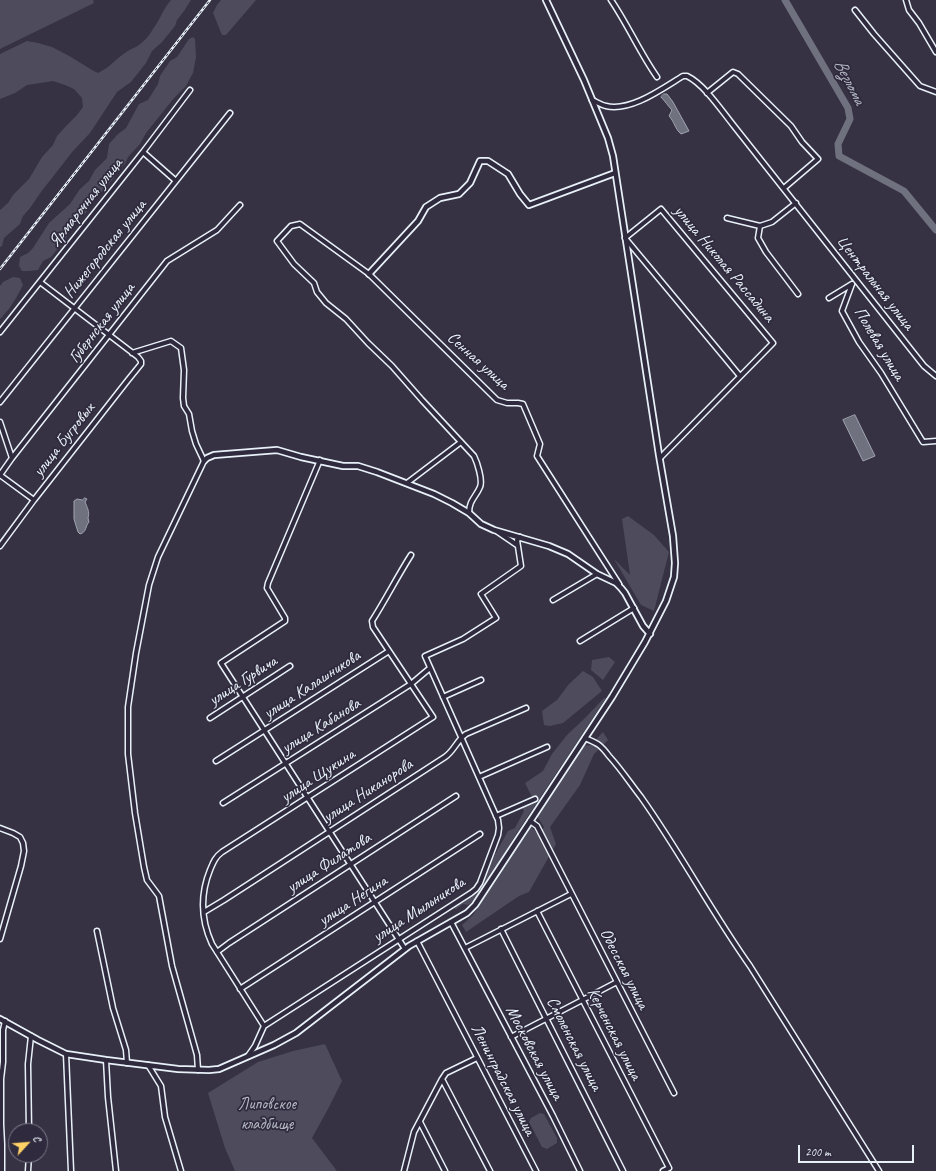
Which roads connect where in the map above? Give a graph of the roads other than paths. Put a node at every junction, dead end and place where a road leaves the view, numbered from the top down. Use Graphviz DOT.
graph roads {
  1 [pos="546,0"];
  2 [pos="611,0"];
  3 [pos="906,0"];
  4 [pos="855,10"];
  5 [pos="936,52"];
  6 [pos="657,78"];
  7 [pos="190,90"];
  8 [pos="936,92"];
  9 [pos="707,93"];
  10 [pos="592,100"];
  11 [pos="230,113"];
  12 [pos="143,152"];
  13 [pos="616,173"];
  14 [pos="176,181"];
  15 [pos="784,188"];
  16 [pos="796,203"];
  17 [pos="240,205"];
  18 [pos="727,218"];
  19 [pos="760,226"];
  20 [pos="369,274"];
  21 [pos="855,279"];
  22 [pos="40,282"];
  23 [pos="852,284"];
  24 [pos="798,294"];
  25 [pos="829,298"];
  26 [pos="75,308"];
  27 [pos="0,332"];
  28 [pos="109,335"];
  29 [pos="132,353"];
  30 [pos="740,376"];
  31 [pos="936,376"];
  32 [pos="0,402"];
  33 [pos="0,422"];
  34 [pos="936,441"];
  35 [pos="462,442"];
  36 [pos="12,458"];
  37 [pos="660,458"];
  38 [pos="320,460"];
  39 [pos="204,461"];
  40 [pos="0,475"];
  41 [pos="407,483"];
  42 [pos="34,500"];
  43 [pos="469,513"];
  44 [pos="494,530"];
  45 [pos="520,537"];
  46 [pos="517,545"];
  47 [pos="0,546"];
  48 [pos="411,555"];
  49 [pos="597,574"];
  50 [pos="621,588"];
  51 [pos="553,600"];
  52 [pos="634,608"];
  53 [pos="650,634"];
  54 [pos="580,641"];
  55 [pos="389,651"];
  56 [pos="290,666"];
  57 [pos="430,668"];
  58 [pos="481,680"];
  59 [pos="411,684"];
  60 [pos="443,697"];
  61 [pos="243,698"];
  62 [pos="526,708"];
  63 [pos="210,718"];
  64 [pos="265,731"];
  65 [pos="461,737"];
  66 [pos="585,738"];
  67 [pos="546,747"];
  68 [pos="216,761"];
  69 [pos="286,763"];
  70 [pos="479,777"];
  71 [pos="456,796"];
  72 [pos="308,797"];
  73 [pos="536,799"];
  74 [pos="223,803"];
  75 [pos="496,816"];
  76 [pos="530,821"];
  77 [pos="0,828"];
  78 [pos="330,831"];
  79 [pos="480,834"];
  80 [pos="351,864"];
  81 [pos="571,894"];
  82 [pos="375,902"];
  83 [pos="537,911"];
  84 [pos="204,912"];
  85 [pos="451,922"];
  86 [pos="501,930"];
  87 [pos="97,931"];
  88 [pos="0,939"];
  89 [pos="399,939"];
  90 [pos="417,941"];
  91 [pos="465,948"];
  92 [pos="405,949"];
  93 [pos="216,952"];
  94 [pos="617,982"];
  95 [pos="240,989"];
  96 [pos="582,1000"];
  97 [pos="546,1018"];
  98 [pos="2,1020"];
  99 [pos="264,1026"];
  100 [pos="31,1036"];
  101 [pos="511,1037"];
  102 [pos="255,1046"];
  103 [pos="258,1052"];
  104 [pos="66,1054"];
  105 [pos="248,1056"];
  106 [pos="477,1058"];
  107 [pos="106,1060"];
  108 [pos="127,1063"];
  109 [pos="148,1065"];
  110 [pos="198,1070"];
  111 [pos="442,1079"];
  112 [pos="674,1093"];
  113 [pos="420,1122"];
  114 [pos="29,1123"];
  115 [pos="2,1171"];
  116 [pos="71,1171"];
  117 [pos="116,1171"];
  118 [pos="181,1171"];
  119 [pos="404,1171"];
  120 [pos="445,1171"];
  121 [pos="490,1171"];
  122 [pos="536,1171"];
  123 [pos="580,1171"];
  124 [pos="624,1171"];
  125 [pos="663,1171"];
  126 [pos="878,1171"];
  1 -- 10 [label="street"];
  2 -- 6 [label="street"];
  3 -- 5 [label="street"];
  4 -- 8 [label="street"];
  7 -- 12 [label="street, Ярмарочная улица"];
  9 -- 10 [label="street, Центральная улица"];
  9 -- 15 [label="street, Центральная улица"];
  9 -- 15 [label="street"];
  10 -- 13 [label="street"];
  11 -- 14 [label="street, Нижегородская улица"];
  12 -- 14 [label="street"];
  12 -- 22 [label="street, Ярмарочная улица"];
  13 -- 20 [label="street"];
  13 -- 37 [label="street"];
  14 -- 26 [label="street, Нижегородская улица"];
  15 -- 16 [label="street, Центральная улица"];
  16 -- 19 [label="street"];
  16 -- 21 [label="street, Центральная улица"];
  17 -- 28 [label="street, Губернская улица"];
  18 -- 19 [label="street"];
  19 -- 24 [label="street"];
  20 -- 35 [label="street, Сенная улица"];
  20 -- 50 [label="street, Сенная улица"];
  21 -- 23 [label="street"];
  21 -- 31 [label="street, Центральная улица"];
  22 -- 26 [label="street"];
  22 -- 27 [label="street, Ярмарочная улица"];
  23 -- 25 [label="street"];
  23 -- 34 [label="street, Полевая улица"];
  26 -- 28 [label="street"];
  26 -- 32 [label="street, Нижегородская улица"];
  28 -- 29 [label="street"];
  28 -- 36 [label="street, Губернская улица"];
  29 -- 39 [label="street"];
  29 -- 42 [label="street, улица Бугровых"];
  30 -- 30 [label="street, улица Николая Рассадина"];
  30 -- 37 [label="street, улица Николая Рассадина"];
  33 -- 36 [label="street"];
  35 -- 41 [label="street"];
  35 -- 43 [label="street"];
  36 -- 40 [label="street, Губернская улица"];
  37 -- 53 [label="street"];
  38 -- 39 [label="street"];
  38 -- 41 [label="street"];
  38 -- 61 [label="street"];
  39 -- 110 [label="street"];
  40 -- 42 [label="street"];
  41 -- 43 [label="street"];
  42 -- 47 [label="street, улица Бугровых"];
  43 -- 44 [label="street"];
  44 -- 45 [label="street"];
  44 -- 46 [label="street"];
  45 -- 46 [label="street"];
  45 -- 49 [label="street"];
  46 -- 57 [label="street, улица Мыльникова"];
  48 -- 55 [label="street"];
  49 -- 50 [label="street"];
  49 -- 51 [label="street"];
  50 -- 52 [label="street"];
  52 -- 53 [label="street"];
  52 -- 54 [label="street"];
  53 -- 66 [label="street"];
  55 -- 59 [label="street"];
  55 -- 64 [label="street, улица Калашникова"];
  56 -- 61 [label="street, улица Гурвича"];
  57 -- 59 [label="street, улица Кабанова"];
  57 -- 60 [label="street, улица Мыльникова"];
  58 -- 60 [label="street"];
  59 -- 69 [label="street, улица Кабанова"];
  59 -- 72 [label="street, улица Щукина"];
  60 -- 65 [label="street, улица Мыльникова"];
  61 -- 63 [label="street, улица Гурвича"];
  61 -- 64 [label="street"];
  62 -- 65 [label="street, улица Никанорова"];
  64 -- 68 [label="street, улица Калашникова"];
  64 -- 69 [label="street"];
  65 -- 70 [label="street, улица Мыльникова"];
  65 -- 78 [label="street, улица Никанорова"];
  66 -- 76 [label="street"];
  66 -- 126 [label="street"];
  67 -- 70 [label="street"];
  69 -- 72 [label="street"];
  69 -- 74 [label="street, улица Кабанова"];
  70 -- 75 [label="street, улица Мыльникова"];
  71 -- 80 [label="street, улица Филатова"];
  72 -- 78 [label="street"];
  72 -- 84 [label="street, улица Щукина"];
  73 -- 75 [label="street"];
  75 -- 89 [label="street, улица Мыльникова"];
  76 -- 81 [label="street, Одесская улица"];
  76 -- 85 [label="street"];
  77 -- 88 [label="street"];
  78 -- 80 [label="street"];
  78 -- 84 [label="street, улица Никанорова"];
  79 -- 82 [label="street, улица Негина"];
  80 -- 82 [label="street"];
  80 -- 93 [label="street, улица Филатова"];
  81 -- 83 [label="street"];
  81 -- 94 [label="street, Одесская улица"];
  82 -- 89 [label="street"];
  82 -- 95 [label="street, улица Негина"];
  83 -- 86 [label="street"];
  83 -- 96 [label="street, Керченская улица"];
  84 -- 93 [label="street"];
  85 -- 90 [label="street"];
  85 -- 91 [label="street, Московская улица"];
  86 -- 91 [label="street"];
  86 -- 97 [label="street, Смоленская улица"];
  87 -- 108 [label="street"];
  89 -- 92 [label="street"];
  89 -- 99 [label="street, улица Мыльникова"];
  90 -- 92 [label="street"];
  90 -- 106 [label="street, Ленинградская улица"];
  91 -- 101 [label="street, Московская улица"];
  92 -- 103 [label="street"];
  93 -- 95 [label="street"];
  94 -- 96 [label="street"];
  94 -- 112 [label="street, Одесская улица"];
  95 -- 99 [label="street"];
  96 -- 97 [label="street"];
  96 -- 125 [label="street, Керченская улица"];
  97 -- 101 [label="street"];
  97 -- 124 [label="street, Смоленская улица"];
  98 -- 100 [label="street"];
  98 -- 115 [label="street"];
  99 -- 102 [label="street"];
  100 -- 104 [label="street"];
  100 -- 114 [label="street"];
  101 -- 123 [label="street, Московская улица"];
  102 -- 103 [label="street"];
  102 -- 105 [label="street"];
  103 -- 105 [label="street"];
  104 -- 107 [label="street"];
  104 -- 116 [label="street"];
  105 -- 110 [label="street"];
  106 -- 111 [label="street"];
  106 -- 122 [label="street, Ленинградская улица"];
  107 -- 108 [label="street"];
  107 -- 117 [label="street"];
  108 -- 109 [label="street"];
  109 -- 110 [label="street"];
  109 -- 118 [label="street"];
  111 -- 113 [label="street"];
  111 -- 121 [label="street"];
  113 -- 119 [label="street"];
  113 -- 120 [label="street"];
}
